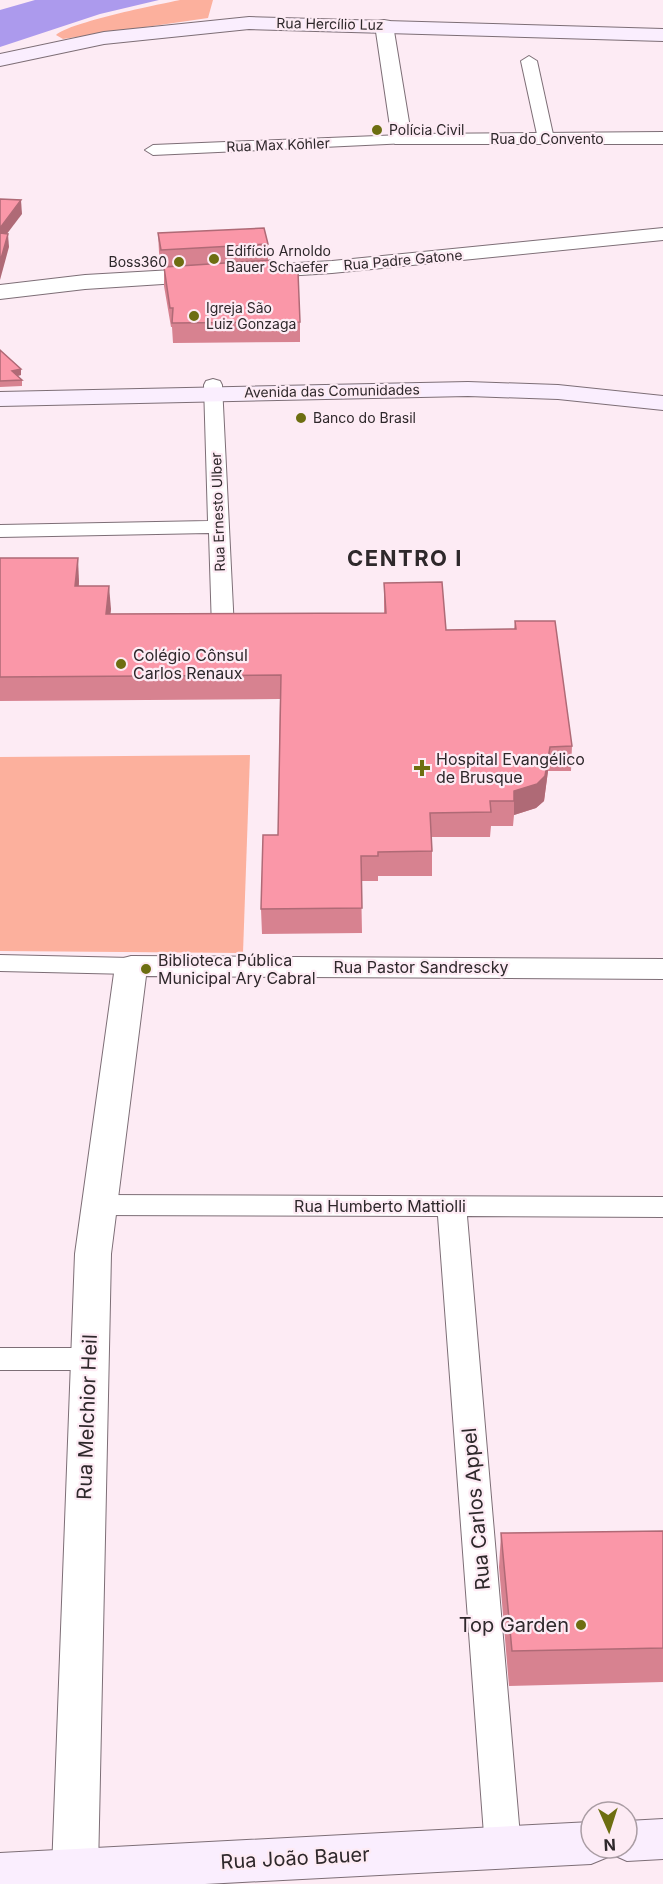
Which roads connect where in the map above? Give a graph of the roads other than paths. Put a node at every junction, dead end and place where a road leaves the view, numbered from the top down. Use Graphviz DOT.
graph roads {
  1 [pos="384,25"];
  2 [pos="663,35"];
  3 [pos="0,60"];
  4 [pos="530,61"];
  5 [pos="663,138"];
  6 [pos="546,139"];
  7 [pos="402,140"];
  8 [pos="153,150"];
  9 [pos="663,234"];
  10 [pos="0,292"];
  11 [pos="559,387"];
  12 [pos="213,389"];
  13 [pos="663,393"];
  14 [pos="9,394"];
  15 [pos="663,404"];
  16 [pos="220,527"];
  17 [pos="0,531"];
  18 [pos="223,629"];
  19 [pos="0,963"];
  20 [pos="131,966"];
  21 [pos="663,969"];
  22 [pos="98,1205"];
  23 [pos="452,1207"];
  24 [pos="663,1207"];
  25 [pos="0,1359"];
  26 [pos="88,1359"];
  27 [pos="663,1839"];
  28 [pos="639,1840"];
  29 [pos="579,1844"];
  30 [pos="503,1848"];
  31 [pos="75,1870"];
  32 [pos="0,1874"];
  1 -- 2 [label="main road, Rua Hercílio Luz"];
  1 -- 3 [label="main road, Rua Hercílio Luz"];
  1 -- 7 [label="street"];
  4 -- 6 [label="street"];
  5 -- 6 [label="street, Rua do Convento"];
  6 -- 7 [label="street, Rua do Convento"];
  7 -- 8 [label="street, Rua Max Kohler"];
  9 -- 10 [label="street, Rua Padre Gatone"];
  11 -- 12 [label="main road, Avenida das Comunidades"];
  11 -- 13 [label="main road, Avenida das Comunidades"];
  11 -- 15 [label="main road, Avenida das Comunidades"];
  12 -- 14 [label="main road, Avenida das Comunidades"];
  12 -- 16 [label="street, Rua Ernesto Ulber"];
  16 -- 17 [label="street"];
  16 -- 18 [label="street, Rua Ernesto Ulber"];
  19 -- 20 [label="street, Rua Pastor Sandrescky"];
  20 -- 21 [label="street, Rua Pastor Sandrescky"];
  20 -- 22 [label="street, Rua Melchior Heil"];
  22 -- 23 [label="street, Rua Humberto Mattiolli"];
  22 -- 26 [label="street, Rua Melchior Heil"];
  23 -- 24 [label="street, Rua Humberto Mattiolli"];
  23 -- 30 [label="street, Rua Carlos Appel"];
  25 -- 26 [label="street"];
  26 -- 31 [label="street, Rua Melchior Heil"];
  27 -- 28 [label="main road"];
  29 -- 30 [label="main road, Rua João Bauer"];
  30 -- 31 [label="main road, Rua João Bauer"];
  31 -- 32 [label="main road, Rua João Bauer"];
}
